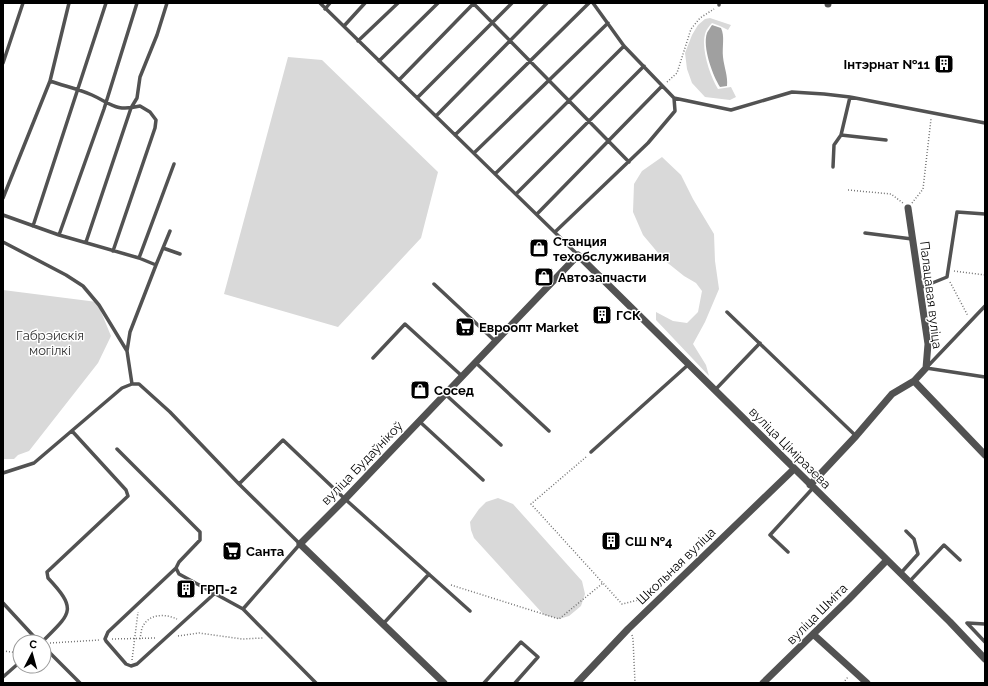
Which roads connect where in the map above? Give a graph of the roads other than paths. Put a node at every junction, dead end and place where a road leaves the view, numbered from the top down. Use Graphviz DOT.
graph roads {
  1 [pos="23,3"];
  2 [pos="69,3"];
  3 [pos="106,3"];
  4 [pos="137,3"];
  5 [pos="167,3"];
  6 [pos="320,3"];
  7 [pos="330,3"];
  8 [pos="366,3"];
  9 [pos="398,3"];
  10 [pos="438,3"];
  11 [pos="473,3"];
  12 [pos="512,3"];
  13 [pos="548,3"];
  14 [pos="589,3"];
  15 [pos="593,3"];
  16 [pos="325,9"];
  17 [pos="492,23"];
  18 [pos="608,23"];
  19 [pos="344,26"];
  20 [pos="358,41"];
  21 [pos="510,41"];
  22 [pos="624,46"];
  23 [pos="379,61"];
  24 [pos="530,61"];
  25 [pos="3,63"];
  26 [pos="644,66"];
  27 [pos="399,80"];
  28 [pos="549,81"];
  29 [pos="50,82"];
  30 [pos="662,86"];
  31 [pos="77,90"];
  32 [pos="850,97"];
  33 [pos="417,98"];
  34 [pos="674,98"];
  35 [pos="569,101"];
  36 [pos="105,103"];
  37 [pos="131,108"];
  38 [pos="436,116"];
  39 [pos="589,121"];
  40 [pos="985,123"];
  41 [pos="455,135"];
  42 [pos="842,135"];
  43 [pos="886,140"];
  44 [pos="608,141"];
  45 [pos="474,154"];
  46 [pos="629,162"];
  47 [pos="174,164"];
  48 [pos="833,167"];
  49 [pos="495,174"];
  50 [pos="516,194"];
  51 [pos="3,198"];
  52 [pos="908,208"];
  53 [pos="537,214"];
  54 [pos="985,214"];
  55 [pos="3,215"];
  56 [pos="33,226"];
  57 [pos="170,231"];
  58 [pos="555,232"];
  59 [pos="865,233"];
  60 [pos="59,235"];
  61 [pos="912,239"];
  62 [pos="3,242"];
  63 [pos="86,242"];
  64 [pos="163,248"];
  65 [pos="113,251"];
  66 [pos="180,254"];
  67 [pos="578,255"];
  68 [pos="139,258"];
  69 [pos="156,265"];
  70 [pos="434,284"];
  71 [pos="919,288"];
  72 [pos="985,306"];
  73 [pos="728,312"];
  74 [pos="495,341"];
  75 [pos="760,344"];
  76 [pos="127,351"];
  77 [pos="373,358"];
  78 [pos="475,362"];
  79 [pos="689,364"];
  80 [pos="926,368"];
  81 [pos="462,376"];
  82 [pos="985,377"];
  83 [pos="914,381"];
  84 [pos="132,384"];
  85 [pos="715,390"];
  86 [pos="445,394"];
  87 [pos="419,421"];
  88 [pos="72,431"];
  89 [pos="548,431"];
  90 [pos="856,436"];
  91 [pos="501,445"];
  92 [pos="117,450"];
  93 [pos="591,452"];
  94 [pos="985,455"];
  95 [pos="794,469"];
  96 [pos="3,473"];
  97 [pos="483,480"];
  98 [pos="239,484"];
  99 [pos="812,486"];
  100 [pos="345,499"];
  101 [pos="906,531"];
  102 [pos="300,544"];
  103 [pos="788,552"];
  104 [pos="887,560"];
  105 [pos="960,560"];
  106 [pos="176,568"];
  107 [pos="429,574"];
  108 [pos="900,574"];
  109 [pos="909,582"];
  110 [pos="214,594"];
  111 [pos="3,603"];
  112 [pos="243,609"];
  113 [pos="470,612"];
  114 [pos="383,624"];
  115 [pos="985,624"];
  116 [pos="33,634"];
  117 [pos="49,634"];
  118 [pos="813,634"];
  119 [pos="985,642"];
  120 [pos="52,655"];
  121 [pos="985,659"];
  122 [pos="12,669"];
  123 [pos="3,677"];
  124 [pos="80,683"];
  125 [pos="316,683"];
  126 [pos="444,683"];
  127 [pos="484,683"];
  128 [pos="515,683"];
  129 [pos="577,683"];
  130 [pos="763,683"];
  131 [pos="867,683"];
  1 -- 25 [label="lane"];
  2 -- 29 [label="lane"];
  3 -- 31 [label="lane"];
  4 -- 36 [label="lane"];
  5 -- 37 [label="lane"];
  6 -- 16 [label="lane"];
  7 -- 16 [label="lane"];
  8 -- 19 [label="lane"];
  9 -- 20 [label="lane"];
  10 -- 23 [label="lane"];
  11 -- 17 [label="lane"];
  11 -- 27 [label="lane"];
  12 -- 17 [label="lane"];
  13 -- 21 [label="lane"];
  14 -- 24 [label="lane"];
  15 -- 18 [label="lane"];
  16 -- 19 [label="lane"];
  17 -- 21 [label="lane"];
  17 -- 33 [label="lane"];
  18 -- 22 [label="lane"];
  18 -- 28 [label="lane"];
  19 -- 20 [label="lane"];
  20 -- 23 [label="lane"];
  21 -- 24 [label="lane"];
  21 -- 38 [label="lane"];
  22 -- 26 [label="lane"];
  22 -- 35 [label="lane"];
  23 -- 27 [label="lane"];
  24 -- 28 [label="lane"];
  24 -- 41 [label="lane"];
  26 -- 30 [label="lane"];
  26 -- 39 [label="lane"];
  27 -- 33 [label="lane"];
  28 -- 35 [label="lane"];
  28 -- 45 [label="lane"];
  29 -- 31 [label="lane"];
  29 -- 51 [label="lane"];
  30 -- 34 [label="lane"];
  30 -- 44 [label="lane"];
  31 -- 36 [label="lane"];
  31 -- 56 [label="lane"];
  32 -- 34 [label="lane"];
  32 -- 40 [label="lane"];
  32 -- 42 [label="lane"];
  33 -- 38 [label="lane"];
  34 -- 46 [label="lane"];
  35 -- 39 [label="lane"];
  35 -- 49 [label="lane"];
  36 -- 37 [label="lane"];
  36 -- 60 [label="lane"];
  37 -- 63 [label="lane"];
  37 -- 65 [label="lane"];
  38 -- 41 [label="lane"];
  39 -- 44 [label="lane"];
  39 -- 50 [label="lane"];
  41 -- 45 [label="lane"];
  42 -- 43 [label="lane"];
  42 -- 48 [label="lane"];
  44 -- 46 [label="lane"];
  44 -- 53 [label="lane"];
  45 -- 49 [label="lane"];
  46 -- 58 [label="lane"];
  47 -- 68 [label="lane"];
  49 -- 50 [label="lane"];
  50 -- 53 [label="lane"];
  52 -- 61 [label="street, Палацавая вуліца"];
  53 -- 58 [label="lane"];
  54 -- 71 [label="lane"];
  55 -- 56 [label="lane"];
  56 -- 60 [label="lane"];
  57 -- 64 [label="lane"];
  58 -- 67 [label="lane"];
  59 -- 61 [label="lane"];
  60 -- 63 [label="lane"];
  61 -- 71 [label="street, Палацавая вуліца"];
  62 -- 76 [label="lane"];
  63 -- 65 [label="lane"];
  64 -- 66 [label="lane"];
  64 -- 69 [label="lane"];
  65 -- 68 [label="lane"];
  67 -- 74 [label="street, вуліца Будаўнікоў"];
  67 -- 79 [label="street, вуліца Ціміразева"];
  68 -- 69 [label="lane"];
  69 -- 76 [label="lane"];
  70 -- 74 [label="lane"];
  71 -- 80 [label="street, Палацавая вуліца"];
  72 -- 80 [label="lane"];
  73 -- 75 [label="lane"];
  74 -- 78 [label="street, вуліца Будаўнікоў"];
  75 -- 85 [label="lane"];
  75 -- 90 [label="lane"];
  76 -- 84 [label="lane"];
  77 -- 81 [label="lane"];
  78 -- 81 [label="street, вуліца Будаўнікоў"];
  78 -- 89 [label="lane"];
  79 -- 85 [label="street, вуліца Ціміразева"];
  79 -- 93 [label="lane"];
  80 -- 82 [label="lane"];
  80 -- 83 [label="street, Палацавая вуліца"];
  81 -- 86 [label="street, вуліца Будаўнікоў"];
  83 -- 90 [label="street, Палацавая вуліца"];
  83 -- 94 [label="street"];
  84 -- 88 [label="lane"];
  84 -- 98 [label="lane"];
  85 -- 95 [label="street, вуліца Ціміразева"];
  86 -- 87 [label="street, вуліца Будаўнікоў"];
  86 -- 91 [label="lane"];
  87 -- 97 [label="lane"];
  87 -- 100 [label="street, вуліца Будаўнікоў"];
  88 -- 96 [label="lane"];
  88 -- 117 [label="lane"];
  90 -- 99 [label="street, Палацавая вуліца"];
  92 -- 106 [label="lane"];
  95 -- 99 [label="street, вуліца Ціміразева"];
  95 -- 129 [label="street, Школьная вуліца"];
  98 -- 100 [label="lane"];
  98 -- 102 [label="lane"];
  99 -- 103 [label="lane"];
  99 -- 104 [label="street, вуліца Ціміразева"];
  100 -- 102 [label="street, вуліца Будаўнікоў"];
  100 -- 107 [label="lane"];
  101 -- 108 [label="lane"];
  102 -- 112 [label="lane"];
  102 -- 114 [label="street"];
  104 -- 108 [label="street, вуліца Ціміразева"];
  104 -- 118 [label="street, вуліца Шміта"];
  105 -- 109 [label="lane"];
  106 -- 110 [label="lane"];
  106 -- 110 [label="lane"];
  107 -- 113 [label="lane"];
  107 -- 114 [label="lane"];
  108 -- 109 [label="street, вуліца Ціміразева"];
  109 -- 121 [label="street, вуліца Ціміразева"];
  110 -- 112 [label="lane"];
  111 -- 116 [label="lane"];
  112 -- 125 [label="lane"];
  114 -- 126 [label="street"];
  115 -- 119 [label="lane"];
  118 -- 130 [label="street, вуліца Шміта"];
  118 -- 131 [label="street"];
  120 -- 124 [label="lane"];
  122 -- 123 [label="lane"];
  127 -- 128 [label="lane"];
}
